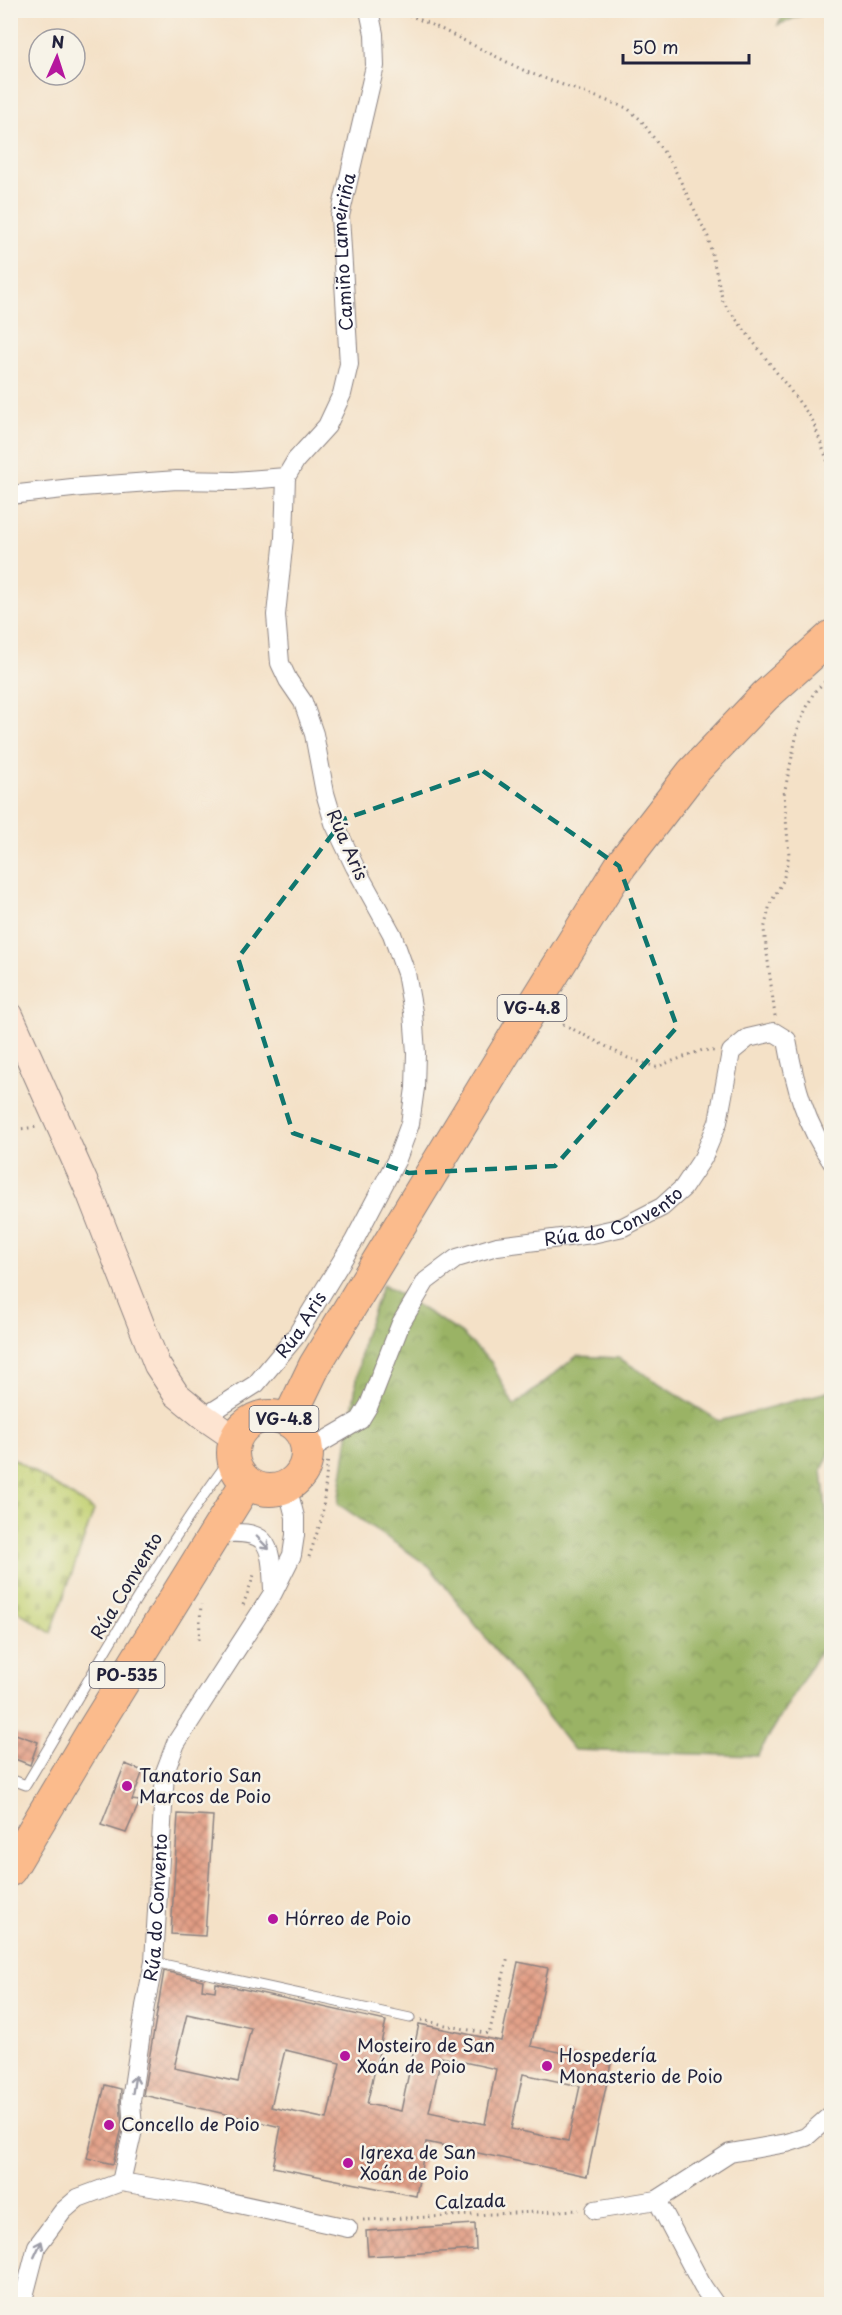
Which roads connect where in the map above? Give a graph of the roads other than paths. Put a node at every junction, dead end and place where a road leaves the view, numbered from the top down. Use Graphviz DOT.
graph roads {
  1 [pos="369,10"];
  2 [pos="286,477"];
  3 [pos="10,495"];
  4 [pos="831,636"];
  5 [pos="10,1015"];
  6 [pos="831,1162"];
  7 [pos="204,1417"];
  8 [pos="288,1421"];
  9 [pos="307,1451"];
  10 [pos="239,1459"];
  11 [pos="287,1486"];
  12 [pos="214,1534"];
  13 [pos="273,1593"];
  14 [pos="10,1779"];
  15 [pos="10,1870"];
  16 [pos="154,1962"];
  17 [pos="410,2018"];
  18 [pos="831,2114"];
  19 [pos="121,2182"];
  20 [pos="657,2200"];
  21 [pos="595,2210"];
  22 [pos="348,2228"];
  23 [pos="22,2304"];
  24 [pos="715,2304"];
  1 -- 2 [label="street, Camiño Lameiriña"];
  2 -- 3 [label="street"];
  2 -- 7 [label="street, Rúa Aris"];
  4 -- 8 [label="highway, VG-4.8"];
  5 -- 7 [label="street"];
  6 -- 9 [label="street, Rúa do Convento"];
  7 -- 10 [label="street"];
  8 -- 9 [label="highway, VG-4.8"];
  8 -- 10 [label="highway, VG-4.8"];
  9 -- 11 [label="highway, VG-4.8"];
  10 -- 11 [label="highway"];
  10 -- 12 [label="highway, PO-535"];
  10 -- 14 [label="lane, Rúa Convento"];
  11 -- 13 [label="street, Rúa do Convento"];
  12 -- 13 [label="street, one-way"];
  12 -- 15 [label="highway, PO-535"];
  13 -- 16 [label="street, Rúa do Convento"];
  16 -- 17 [label="lane"];
  19 -- 16 [label="street, Rúa do Convento, one-way"];
  18 -- 20 [label="street"];
  19 -- 22 [label="street"];
  23 -- 19 [label="street, one-way"];
  20 -- 21 [label="street"];
  20 -- 24 [label="street"];
}
